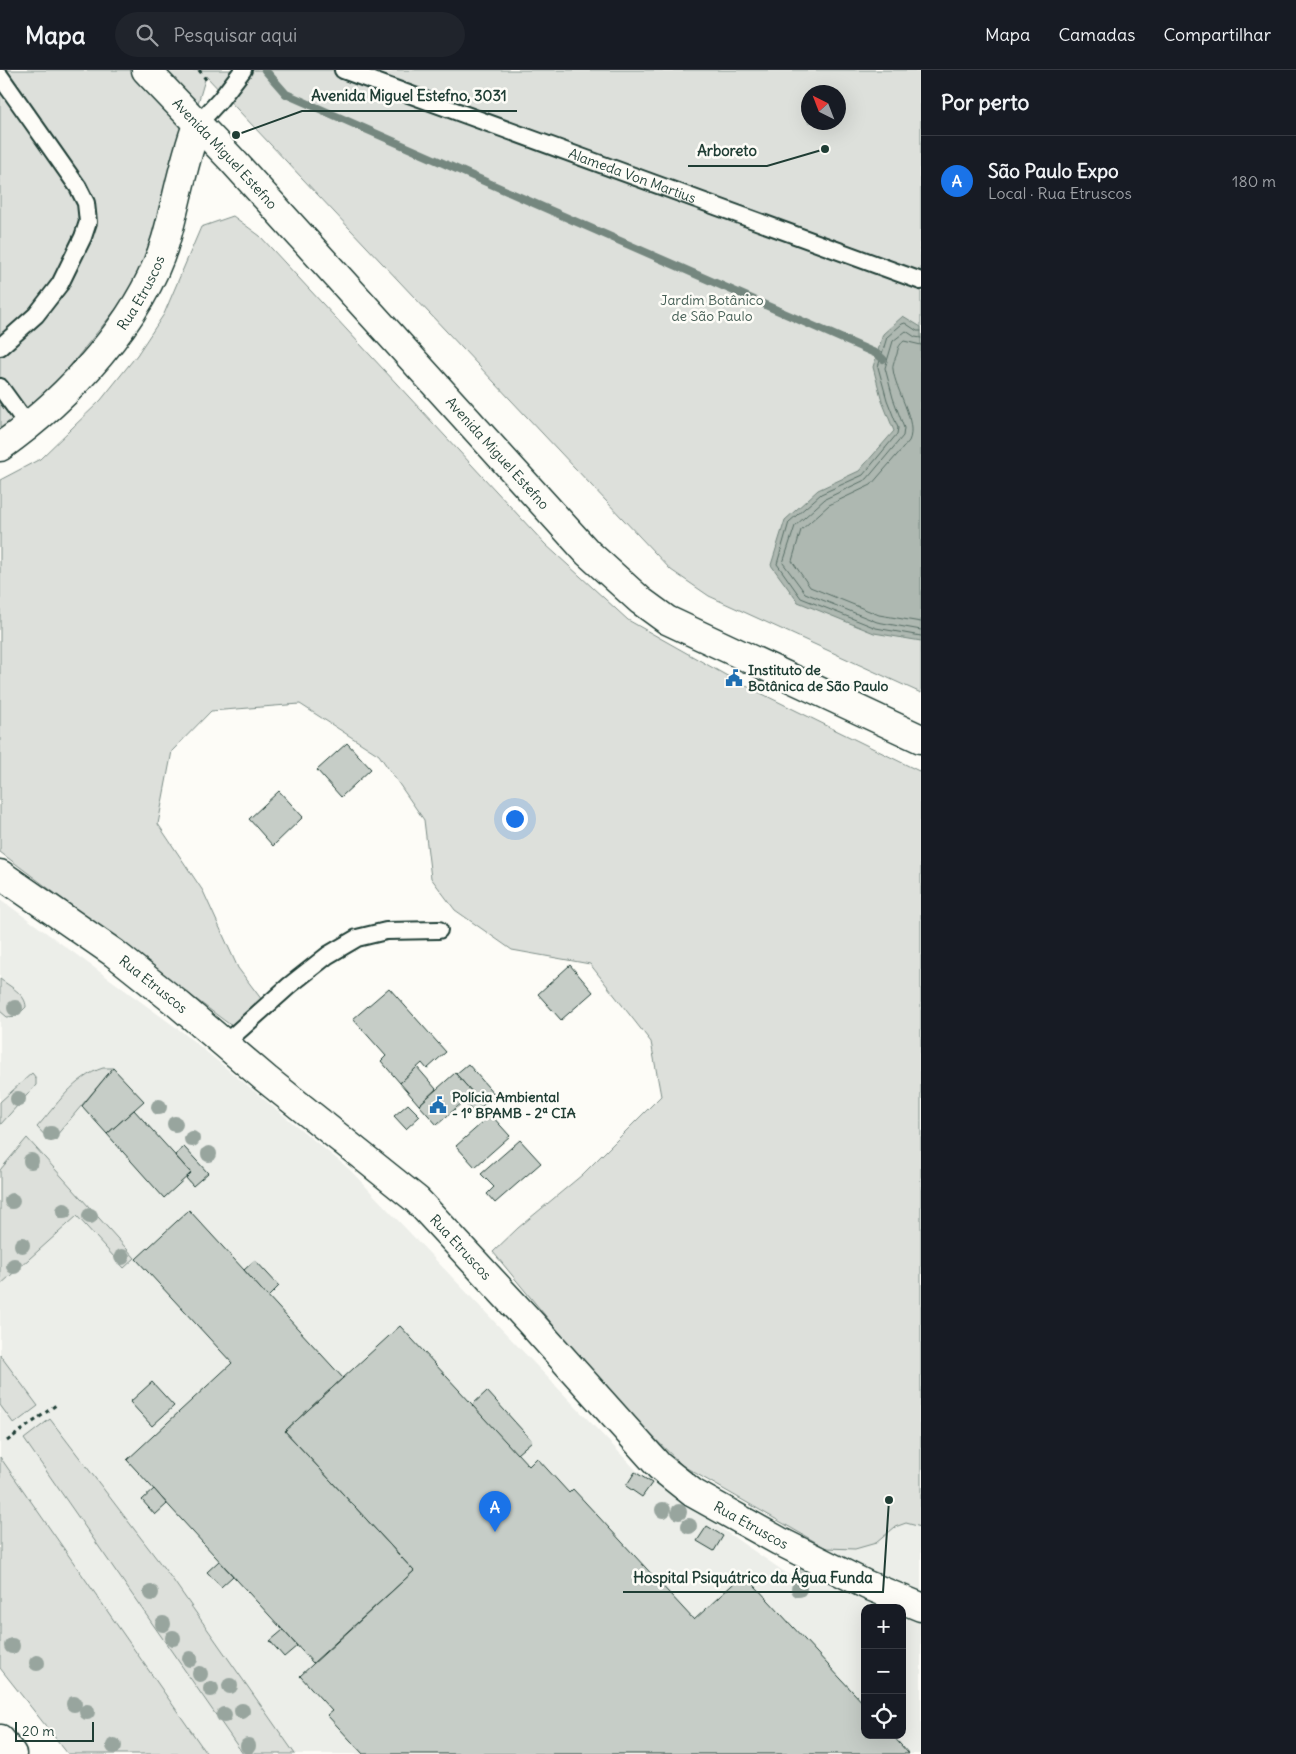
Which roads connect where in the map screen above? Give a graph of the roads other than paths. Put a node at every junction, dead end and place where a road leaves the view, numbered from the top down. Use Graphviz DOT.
graph roads {
  1 [pos="146,70"];
  2 [pos="243,70"];
  3 [pos="343,70"];
  4 [pos="0,76"];
  5 [pos="197,125"];
  6 [pos="921,282"];
  7 [pos="0,347"];
  8 [pos="0,387"];
  9 [pos="28,427"];
  10 [pos="0,447"];
  11 [pos="921,739"];
  12 [pos="0,874"];
  13 [pos="439,930"];
  14 [pos="224,1044"];
  15 [pos="921,1607"];
  16 [pos="0,1739"];
  17 [pos="12,1754"];
  1 -- 5 [label="main road, Avenida Miguel Estefno"];
  2 -- 5 [label="lane, Rua Etruscos"];
  3 -- 6 [label="lane, Alameda Von Martius"];
  4 -- 7 [label="lane"];
  5 -- 9 [label="main road, Rua Etruscos"];
  5 -- 11 [label="main road, Avenida Miguel Estefno"];
  8 -- 9 [label="lane"];
  9 -- 10 [label="main road, Rua Etruscos"];
  12 -- 14 [label="main road, Rua Etruscos"];
  13 -- 14 [label="lane"];
  14 -- 15 [label="main road, Rua Etruscos"];
  16 -- 17 [label="main road"];
}
